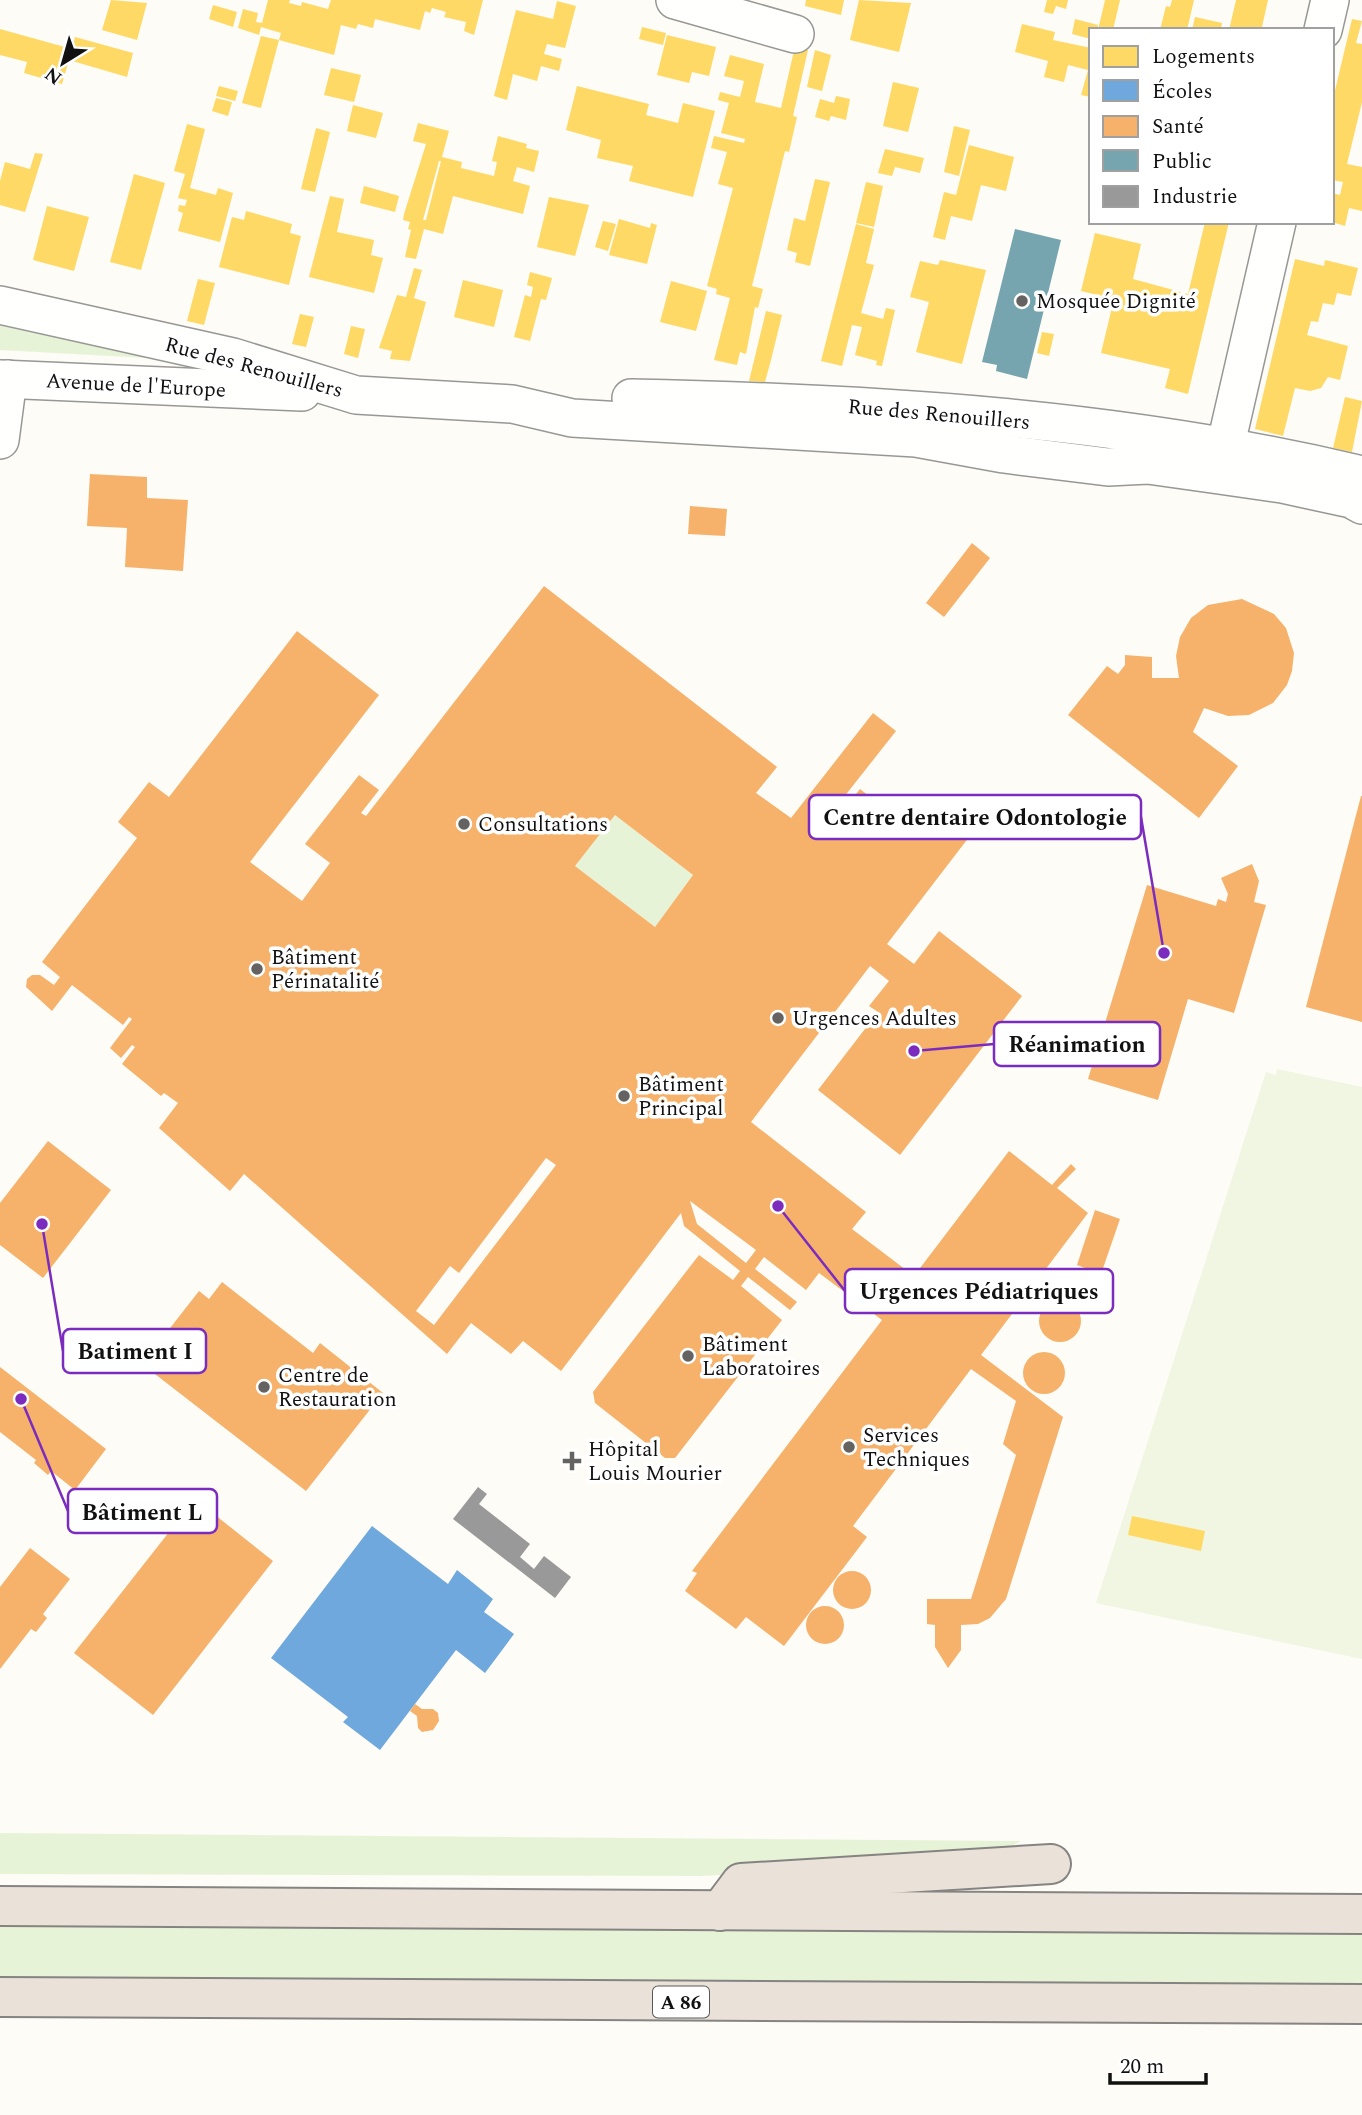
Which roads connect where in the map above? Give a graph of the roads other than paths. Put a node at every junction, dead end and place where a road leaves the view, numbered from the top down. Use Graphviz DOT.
graph roads {
  1 [pos="675,0"];
  2 [pos="1330,0"];
  3 [pos="1323,28"];
  4 [pos="795,34"];
  5 [pos="1277,224"];
  6 [pos="0,305"];
  7 [pos="4,379"];
  8 [pos="356,395"];
  9 [pos="512,404"];
  10 [pos="1037,423"];
  11 [pos="0,440"];
  12 [pos="1004,454"];
  13 [pos="1222,460"];
  14 [pos="1108,467"];
  15 [pos="1362,475"];
  16 [pos="1362,505"];
  17 [pos="1362,518"];
  18 [pos="1051,1864"];
  19 [pos="0,1906"];
  20 [pos="720,1911"];
  21 [pos="1362,1914"];
  22 [pos="0,1997"];
  23 [pos="1362,2004"];
  1 -- 4 [label="street"];
  2 -- 3 [label="street"];
  5 -- 13 [label="street"];
  6 -- 8 [label="street, Rue des Renouillers"];
  7 -- 8 [label="street, Avenue de l'Europe"];
  7 -- 11 [label="street"];
  8 -- 9 [label="street, Rue des Renouillers"];
  9 -- 10 [label="street, Rue des Renouillers"];
  9 -- 12 [label="street, Rue des Renouillers"];
  10 -- 12 [label="street"];
  10 -- 13 [label="street, Rue des Renouillers"];
  12 -- 14 [label="street, Rue des Renouillers"];
  13 -- 14 [label="street, Rue des Renouillers"];
  13 -- 15 [label="street, Rue des Renouillers"];
  13 -- 16 [label="street, Rue des Renouillers"];
  14 -- 17 [label="street, Rue des Renouillers"];
  18 -- 20 [label="highway"];
  19 -- 20 [label="highway"];
  20 -- 21 [label="highway"];
  22 -- 23 [label="highway, A 86"];
}
